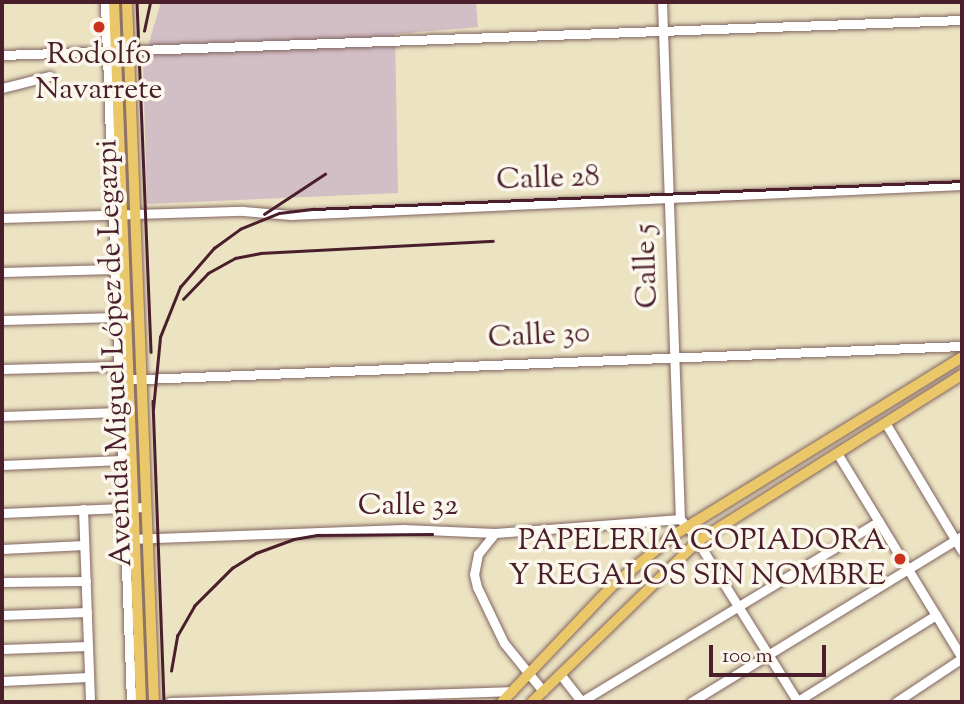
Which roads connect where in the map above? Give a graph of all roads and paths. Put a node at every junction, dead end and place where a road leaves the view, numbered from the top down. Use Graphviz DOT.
graph roads {
  1 [pos="105,2"];
  2 [pos="114,2"];
  3 [pos="127,2"];
  4 [pos="662,2"];
  5 [pos="962,20"];
  6 [pos="663,31"];
  7 [pos="128,48"];
  8 [pos="111,49"];
  9 [pos="2,53"];
  10 [pos="49,76"];
  11 [pos="2,89"];
  12 [pos="962,186"];
  13 [pos="669,200"];
  14 [pos="118,214"];
  15 [pos="135,214"];
  16 [pos="2,218"];
  17 [pos="115,269"];
  18 [pos="2,272"];
  19 [pos="117,317"];
  20 [pos="2,320"];
  21 [pos="962,346"];
  22 [pos="676,356"];
  23 [pos="961,361"];
  24 [pos="118,366"];
  25 [pos="2,369"];
  26 [pos="962,375"];
  27 [pos="141,379"];
  28 [pos="124,380"];
  29 [pos="120,412"];
  30 [pos="2,416"];
  31 [pos="886,424"];
  32 [pos="837,453"];
  33 [pos="122,460"];
  34 [pos="2,465"];
  35 [pos="146,507"];
  36 [pos="129,508"];
  37 [pos="83,509"];
  38 [pos="2,513"];
  39 [pos="879,521"];
  40 [pos="683,522"];
  41 [pos="495,533"];
  42 [pos="148,538"];
  43 [pos="959,538"];
  44 [pos="130,539"];
  45 [pos="698,541"];
  46 [pos="84,545"];
  47 [pos="2,549"];
  48 [pos="962,551"];
  49 [pos="908,569"];
  50 [pos="86,581"];
  51 [pos="2,582"];
  52 [pos="738,607"];
  53 [pos="87,612"];
  54 [pos="2,615"];
  55 [pos="936,615"];
  56 [pos="88,646"];
  57 [pos="2,649"];
  58 [pos="769,655"];
  59 [pos="962,658"];
  60 [pos="560,674"];
  61 [pos="528,675"];
  62 [pos="88,677"];
  63 [pos="2,681"];
  64 [pos="512,691"];
  65 [pos="543,691"];
  66 [pos="90,702"];
  67 [pos="131,702"];
  68 [pos="141,702"];
  69 [pos="154,702"];
  70 [pos="170,702"];
  71 [pos="502,702"];
  72 [pos="532,702"];
  73 [pos="582,702"];
  74 [pos="691,702"];
  75 [pos="797,702"];
  76 [pos="896,702"];
  1 -- 8 [label="street, Avenida Miguel López de Legazpi"];
  2 -- 8 [label="main road, Avenida Miguel López de Legazpi"];
  3 -- 7 [label="main road, Avenida Miguel López de Legazpi"];
  4 -- 6 [label="street, Calle 5"];
  5 -- 6 [label="street"];
  6 -- 7 [label="street"];
  6 -- 13 [label="street, Calle 5"];
  7 -- 8 [label="street"];
  7 -- 15 [label="main road, Avenida Miguel López de Legazpi"];
  8 -- 9 [label="street"];
  8 -- 14 [label="main road, Avenida Miguel López de Legazpi"];
  10 -- 11 [label="street"];
  12 -- 13 [label="street, Calle 28"];
  13 -- 15 [label="street, Calle 28"];
  13 -- 22 [label="street, Calle 5"];
  14 -- 15 [label="street, Calle 28"];
  14 -- 16 [label="street, Calle 28"];
  14 -- 17 [label="street, Avenida Miguel López de Legazpi"];
  14 -- 28 [label="main road, Avenida Miguel López de Legazpi"];
  15 -- 27 [label="main road, Avenida Miguel López de Legazpi"];
  17 -- 18 [label="street"];
  17 -- 19 [label="street, Avenida Miguel López de Legazpi"];
  19 -- 20 [label="street"];
  19 -- 24 [label="street, Avenida Miguel López de Legazpi"];
  21 -- 22 [label="street, Calle 30"];
  22 -- 27 [label="street, Calle 30"];
  22 -- 40 [label="street, Calle 5"];
  23 -- 40 [label="main road"];
  24 -- 25 [label="street"];
  24 -- 28 [label="street, Avenida Miguel López de Legazpi"];
  26 -- 31 [label="main road"];
  27 -- 28 [label="street, Calle 30"];
  27 -- 35 [label="main road, Avenida Miguel López de Legazpi"];
  28 -- 29 [label="street, Avenida Miguel López de Legazpi"];
  28 -- 36 [label="main road, Avenida Miguel López de Legazpi"];
  29 -- 30 [label="street"];
  29 -- 33 [label="street, Avenida Miguel López de Legazpi"];
  31 -- 32 [label="main road"];
  31 -- 43 [label="street"];
  32 -- 39 [label="street"];
  32 -- 45 [label="main road"];
  33 -- 34 [label="street"];
  33 -- 36 [label="street, Avenida Miguel López de Legazpi"];
  35 -- 36 [label="street"];
  35 -- 42 [label="main road, Avenida Miguel López de Legazpi"];
  36 -- 37 [label="street"];
  36 -- 44 [label="main road, Avenida Miguel López de Legazpi"];
  37 -- 38 [label="street"];
  37 -- 46 [label="street"];
  39 -- 49 [label="street"];
  39 -- 52 [label="street"];
  40 -- 41 [label="street, Calle 32"];
  40 -- 45 [label="street"];
  40 -- 61 [label="main road"];
  41 -- 42 [label="street, Calle 32"];
  41 -- 61 [label="street"];
  42 -- 44 [label="street, Calle 32"];
  42 -- 69 [label="main road, Avenida Miguel López de Legazpi"];
  43 -- 48 [label="street"];
  43 -- 49 [label="street"];
  44 -- 67 [label="street, Avenida Miguel López de Legazpi"];
  44 -- 68 [label="main road, Avenida Miguel López de Legazpi"];
  45 -- 52 [label="street"];
  45 -- 60 [label="main road"];
  46 -- 47 [label="street"];
  46 -- 50 [label="street"];
  49 -- 55 [label="street"];
  49 -- 58 [label="street"];
  50 -- 51 [label="street"];
  50 -- 53 [label="street"];
  52 -- 58 [label="street"];
  52 -- 73 [label="street"];
  53 -- 54 [label="street"];
  53 -- 56 [label="street"];
  55 -- 59 [label="street"];
  55 -- 75 [label="street"];
  56 -- 57 [label="street"];
  56 -- 62 [label="street"];
  58 -- 74 [label="street"];
  58 -- 75 [label="street"];
  59 -- 76 [label="street"];
  60 -- 65 [label="main road"];
  60 -- 73 [label="street"];
  61 -- 64 [label="main road"];
  61 -- 65 [label="street"];
  62 -- 63 [label="street"];
  62 -- 66 [label="street"];
  64 -- 70 [label="street"];
  64 -- 71 [label="main road"];
  65 -- 72 [label="main road"];
}
